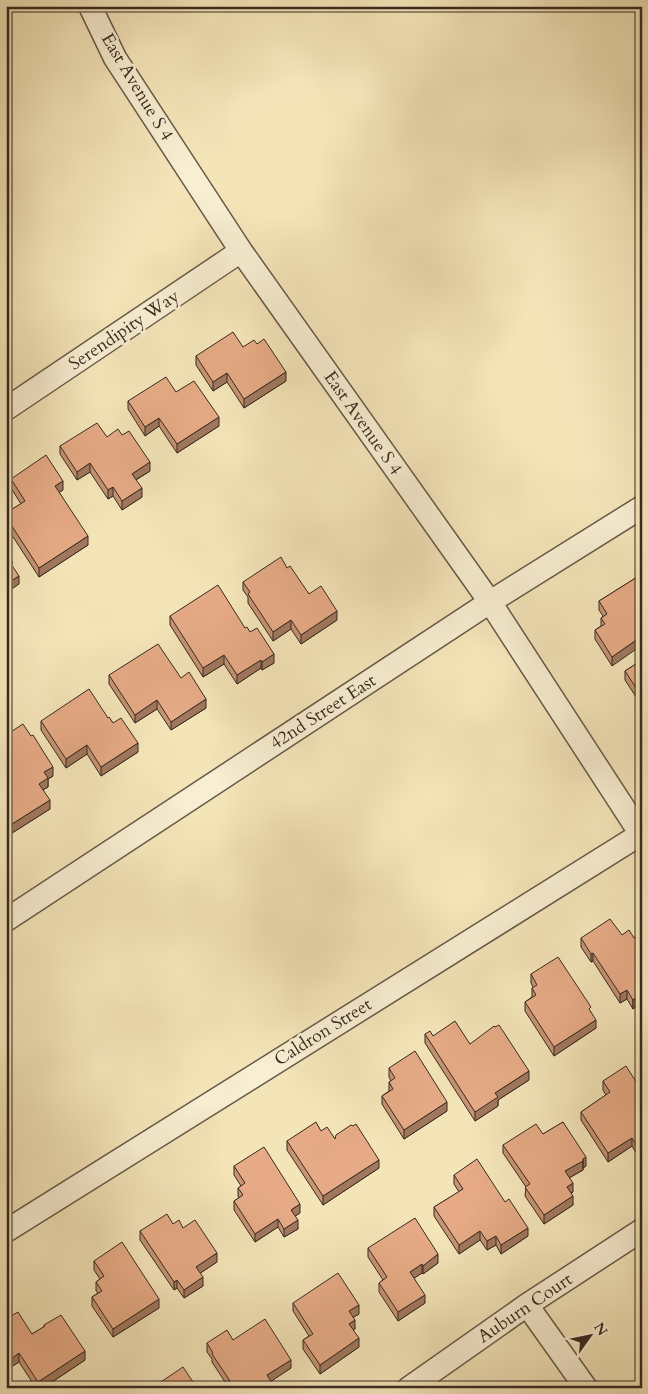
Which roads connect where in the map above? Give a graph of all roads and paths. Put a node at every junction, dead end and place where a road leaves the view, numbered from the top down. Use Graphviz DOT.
graph roads {
  1 [pos="90,6"];
  2 [pos="241,251"];
  3 [pos="6,409"];
  4 [pos="642,507"];
  5 [pos="490,602"];
  6 [pos="641,835"];
  7 [pos="6,920"];
  8 [pos="6,1230"];
  9 [pos="642,1230"];
  10 [pos="527,1306"];
  11 [pos="410,1388"];
  12 [pos="586,1388"];
  1 -- 2 [label="street, East Avenue S 4"];
  2 -- 3 [label="street, Serendipity Way"];
  2 -- 5 [label="street, East Avenue S 4"];
  4 -- 5 [label="street, 42nd Street East"];
  5 -- 6 [label="street, East Avenue S 4"];
  5 -- 7 [label="street, 42nd Street East"];
  6 -- 8 [label="street, Caldron Street"];
  9 -- 10 [label="street, Auburn Court"];
  10 -- 11 [label="street, Auburn Court"];
  10 -- 12 [label="street"];
}
